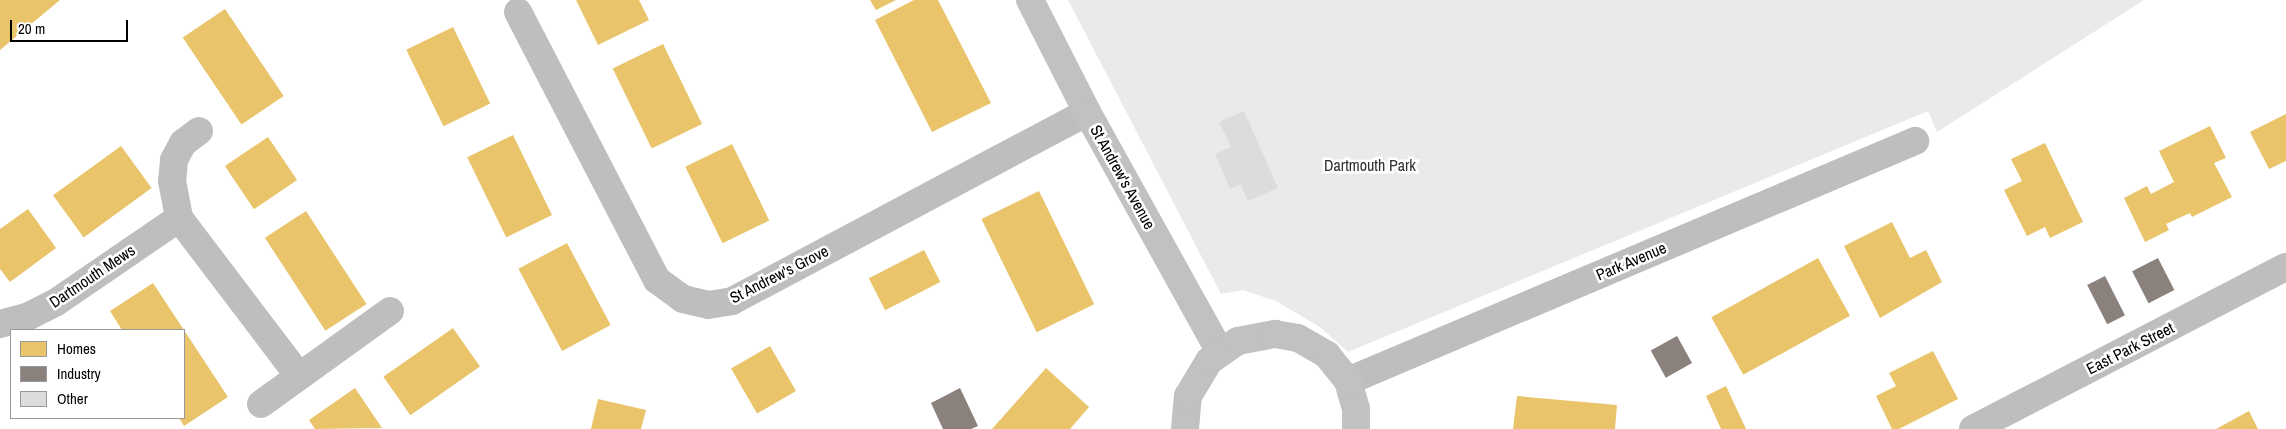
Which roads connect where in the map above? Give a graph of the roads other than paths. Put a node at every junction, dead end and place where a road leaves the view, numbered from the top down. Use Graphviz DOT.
graph roads {
  1 [pos="1030,0"];
  2 [pos="518,12"];
  3 [pos="1086,112"];
  4 [pos="199,131"];
  5 [pos="1915,141"];
  6 [pos="179,218"];
  7 [pos="2286,267"];
  8 [pos="390,311"];
  9 [pos="0,324"];
  10 [pos="1220,352"];
  11 [pos="299,376"];
  12 [pos="1348,381"];
  13 [pos="261,404"];
  14 [pos="1185,429"];
  15 [pos="1356,429"];
  16 [pos="1973,429"];
  1 -- 3 [label="street, St Andrew's Avenue"];
  2 -- 3 [label="street, St Andrew's Grove"];
  3 -- 10 [label="street, St Andrew's Avenue"];
  4 -- 6 [label="street"];
  5 -- 12 [label="street, Park Avenue"];
  6 -- 9 [label="street, Dartmouth Mews"];
  6 -- 11 [label="street"];
  7 -- 16 [label="street, East Park Street"];
  8 -- 11 [label="street"];
  10 -- 12 [label="street"];
  10 -- 14 [label="street"];
  11 -- 13 [label="street"];
  12 -- 15 [label="street"];
}
